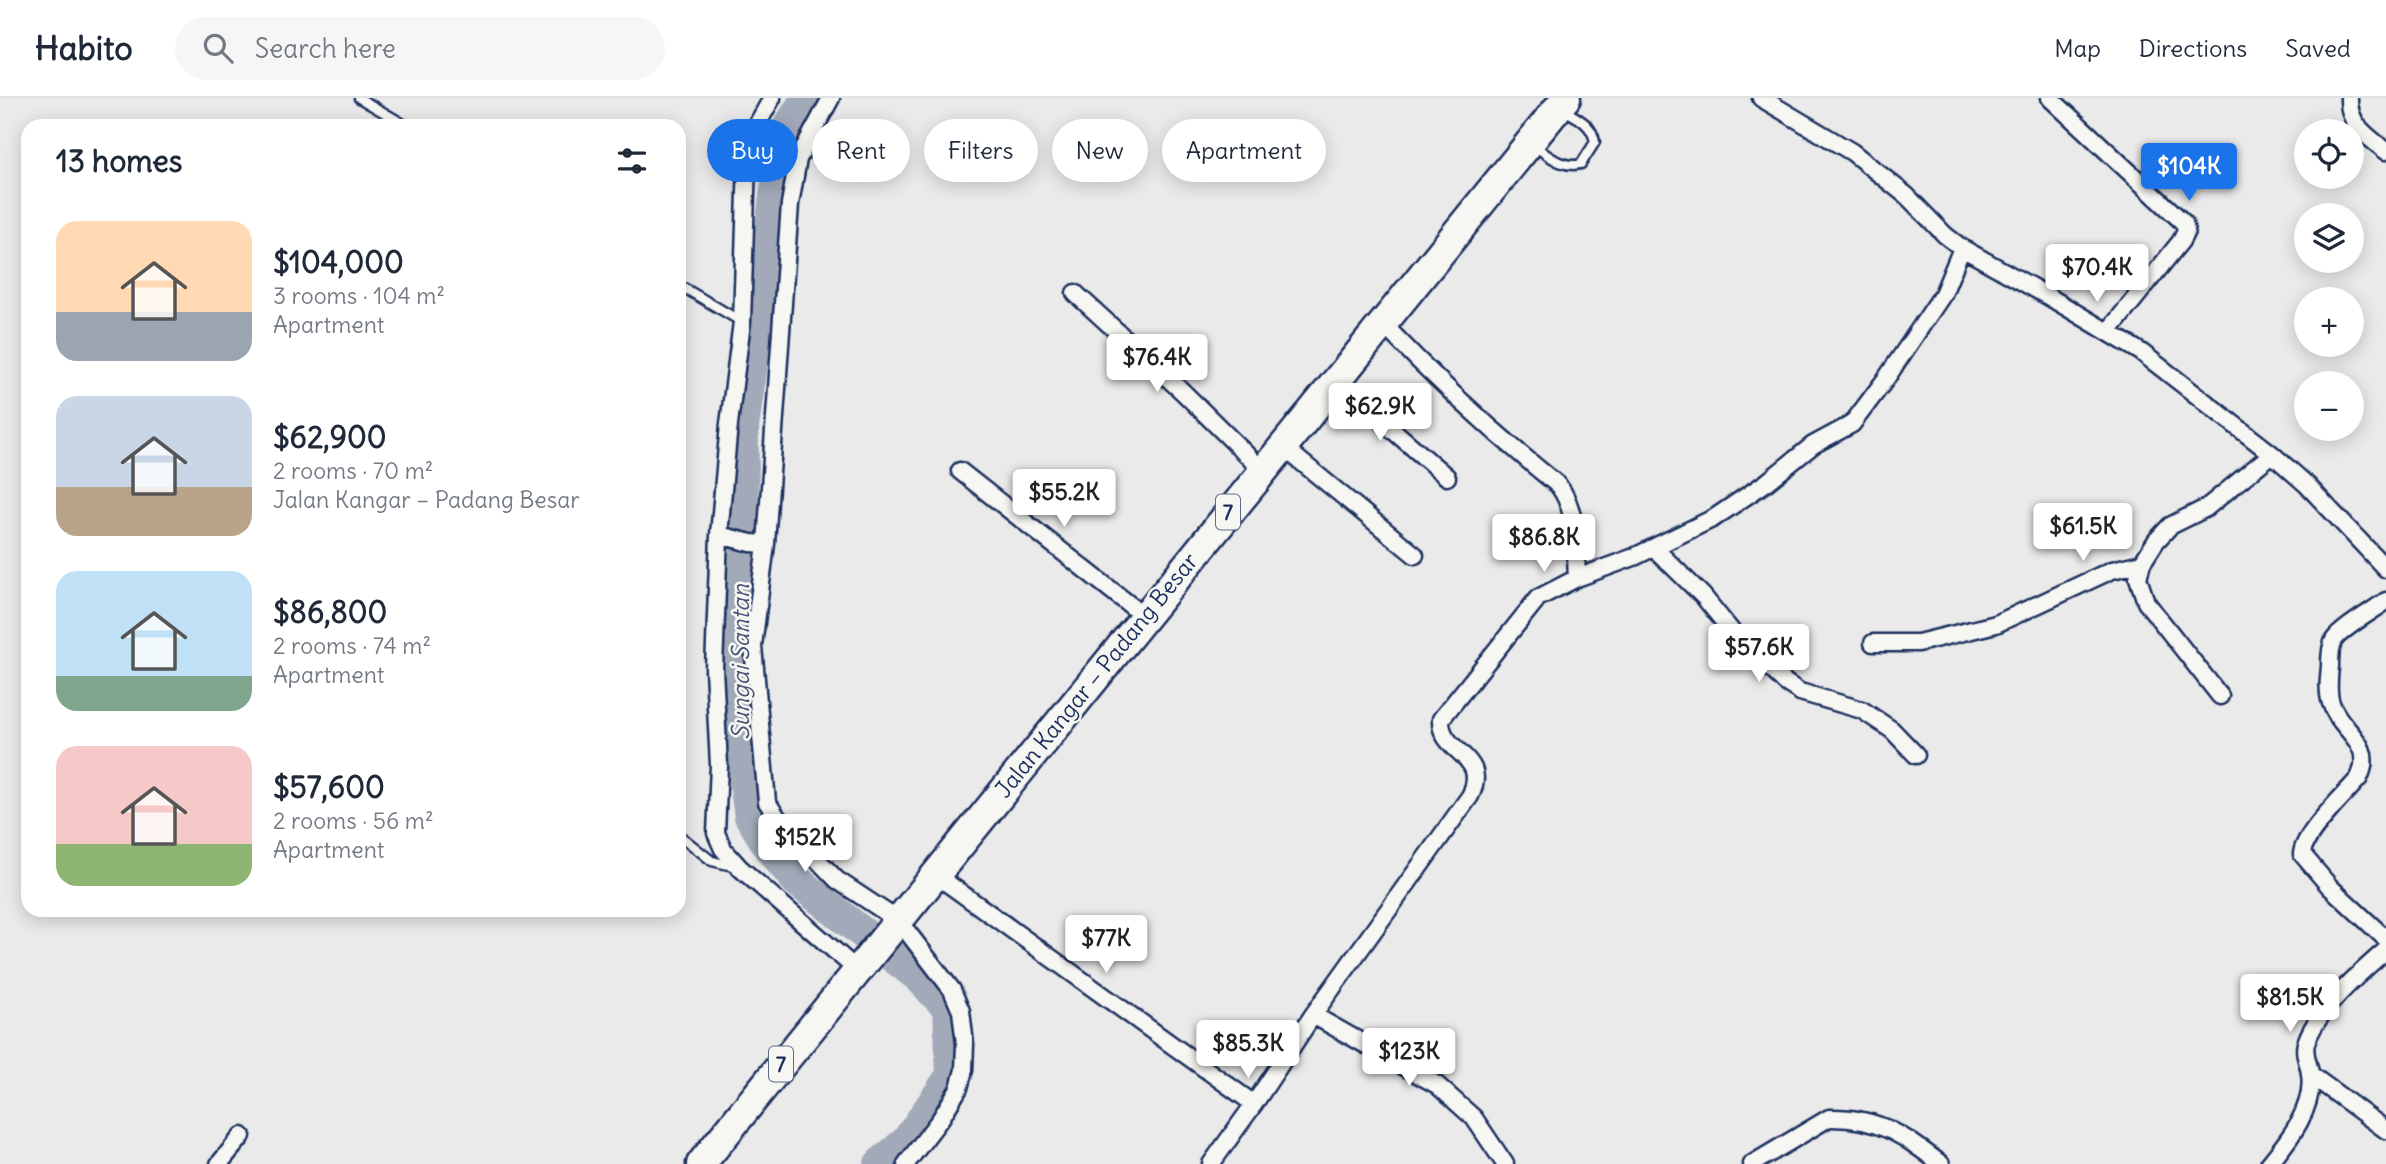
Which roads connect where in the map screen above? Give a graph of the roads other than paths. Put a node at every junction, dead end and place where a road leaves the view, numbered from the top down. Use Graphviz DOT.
graph roads {
  1 [pos="359,98"];
  2 [pos="772,98"];
  3 [pos="831,98"];
  4 [pos="1761,98"];
  5 [pos="2050,98"];
  6 [pos="2349,98"];
  7 [pos="1562,102"];
  8 [pos="395,119"];
  9 [pos="1530,142"];
  10 [pos="2386,151"];
  11 [pos="1962,248"];
  12 [pos="686,289"];
  13 [pos="1075,293"];
  14 [pos="742,322"];
  15 [pos="1383,324"];
  16 [pos="2108,332"];
  17 [pos="1336,380"];
  18 [pos="1282,446"];
  19 [pos="2272,454"];
  20 [pos="1262,470"];
  21 [pos="960,471"];
  22 [pos="1447,477"];
  23 [pos="724,537"];
  24 [pos="759,543"];
  25 [pos="1654,548"];
  26 [pos="1415,555"];
  27 [pos="2142,563"];
  28 [pos="2386,569"];
  29 [pos="1577,578"];
  30 [pos="2386,601"];
  31 [pos="1144,616"];
  32 [pos="1873,643"];
  33 [pos="2220,696"];
  34 [pos="1916,755"];
  35 [pos="686,841"];
  36 [pos="740,868"];
  37 [pos="936,875"];
  38 [pos="896,925"];
  39 [pos="2386,939"];
  40 [pos="2386,950"];
  41 [pos="859,967"];
  42 [pos="1313,1015"];
  43 [pos="2311,1075"];
  44 [pos="1254,1104"];
  45 [pos="2386,1130"];
  46 [pos="243,1136"];
  47 [pos="219,1164"];
  48 [pos="701,1164"];
  49 [pos="906,1164"];
  50 [pos="1211,1164"];
  51 [pos="1505,1164"];
  52 [pos="1752,1164"];
  53 [pos="1941,1164"];
  54 [pos="2269,1164"];
  1 -- 8 [label="lane"];
  2 -- 14 [label="street"];
  3 -- 24 [label="street"];
  4 -- 11 [label="street"];
  5 -- 16 [label="street"];
  6 -- 10 [label="street"];
  7 -- 9 [label="highway, Jalan Kangar – Padang Besar / 7"];
  7 -- 9 [label="lane"];
  9 -- 15 [label="highway, Jalan Kangar – Padang Besar / 7"];
  11 -- 16 [label="street"];
  11 -- 25 [label="street"];
  12 -- 14 [label="lane"];
  13 -- 20 [label="street"];
  14 -- 23 [label="street"];
  15 -- 17 [label="highway, Jalan Kangar – Padang Besar / 7"];
  15 -- 29 [label="street"];
  16 -- 19 [label="street"];
  17 -- 18 [label="highway, Jalan Kangar – Padang Besar / 7"];
  17 -- 22 [label="street"];
  18 -- 20 [label="highway, Jalan Kangar – Padang Besar / 7"];
  18 -- 26 [label="street"];
  19 -- 27 [label="street"];
  19 -- 28 [label="street"];
  20 -- 31 [label="highway, Jalan Kangar – Padang Besar / 7"];
  21 -- 31 [label="street"];
  23 -- 24 [label="street"];
  23 -- 36 [label="street"];
  24 -- 38 [label="street"];
  25 -- 29 [label="street"];
  25 -- 34 [label="street"];
  27 -- 32 [label="street"];
  27 -- 33 [label="street"];
  29 -- 42 [label="street"];
  30 -- 39 [label="street"];
  31 -- 37 [label="highway, Jalan Kangar – Padang Besar / 7"];
  35 -- 36 [label="lane"];
  36 -- 41 [label="street"];
  37 -- 38 [label="highway, Jalan Kangar – Padang Besar / 7"];
  37 -- 44 [label="street"];
  38 -- 41 [label="highway, 7"];
  38 -- 49 [label="street"];
  40 -- 43 [label="street"];
  41 -- 48 [label="highway, 7"];
  42 -- 44 [label="street"];
  42 -- 51 [label="street"];
  43 -- 45 [label="street"];
  43 -- 54 [label="street"];
  44 -- 50 [label="street"];
  46 -- 47 [label="street"];
  52 -- 53 [label="street"];
}
